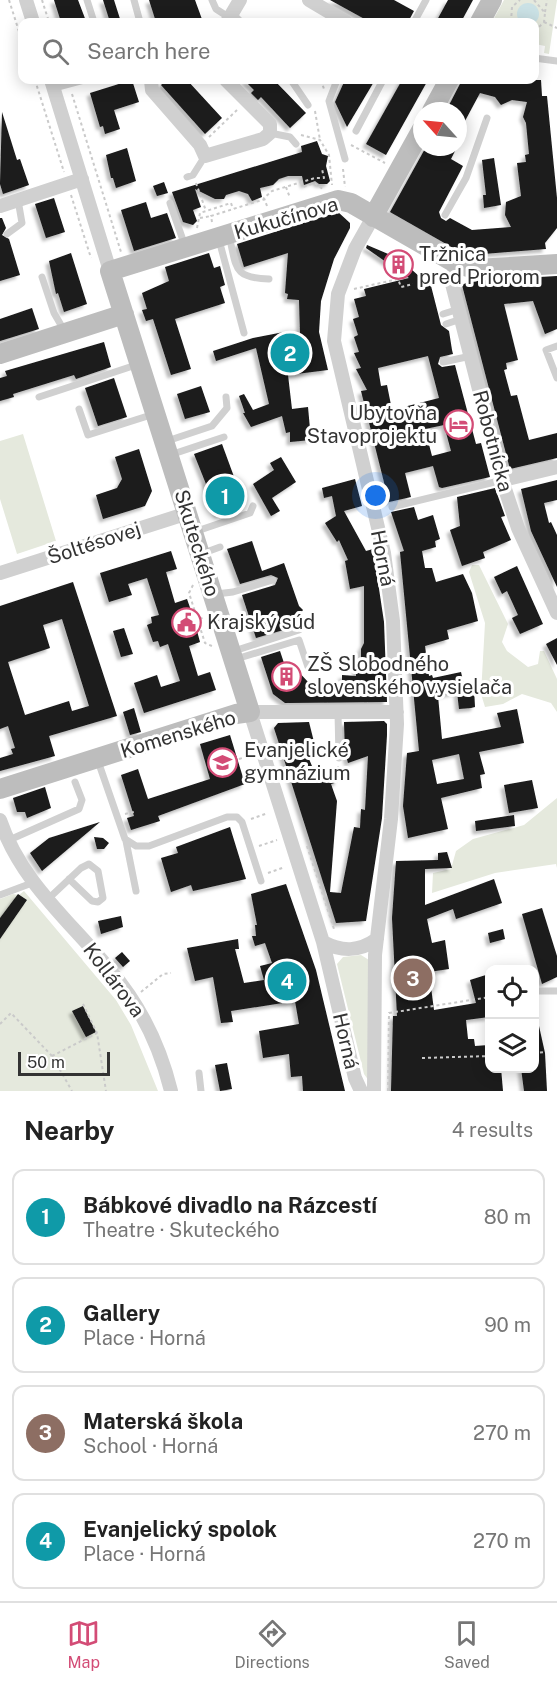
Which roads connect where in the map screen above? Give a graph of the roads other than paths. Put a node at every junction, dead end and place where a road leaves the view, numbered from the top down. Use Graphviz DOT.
graph roads {
  1 [pos="26,0"];
  2 [pos="87,0"];
  3 [pos="134,0"];
  4 [pos="212,0"];
  5 [pos="240,0"];
  6 [pos="426,0"];
  7 [pos="492,0"];
  8 [pos="313,1"];
  9 [pos="32,18"];
  10 [pos="93,18"];
  11 [pos="139,18"];
  12 [pos="231,18"];
  13 [pos="233,18"];
  14 [pos="340,18"];
  15 [pos="416,18"];
  16 [pos="482,18"];
  17 [pos="539,58"];
  18 [pos="557,61"];
  19 [pos="52,84"];
  20 [pos="68,84"];
  21 [pos="151,84"];
  22 [pos="230,84"];
  23 [pos="294,84"];
  24 [pos="335,84"];
  25 [pos="381,84"];
  26 [pos="447,84"];
  27 [pos="437,102"];
  28 [pos="308,105"];
  29 [pos="488,118"];
  30 [pos="356,131"];
  31 [pos="270,133"];
  32 [pos="296,144"];
  33 [pos="413,145"];
  34 [pos="202,150"];
  35 [pos="345,159"];
  36 [pos="188,177"];
  37 [pos="82,179"];
  38 [pos="18,200"];
  39 [pos="170,203"];
  40 [pos="0,206"];
  41 [pos="445,215"];
  42 [pos="373,217"];
  43 [pos="216,230"];
  44 [pos="7,234"];
  45 [pos="191,241"];
  46 [pos="109,264"];
  47 [pos="457,264"];
  48 [pos="557,264"];
  49 [pos="42,277"];
  50 [pos="268,279"];
  51 [pos="443,314"];
  52 [pos="460,314"];
  53 [pos="124,315"];
  54 [pos="446,324"];
  55 [pos="65,333"];
  56 [pos="244,333"];
  57 [pos="557,346"];
  58 [pos="0,354"];
  59 [pos="471,356"];
  60 [pos="443,362"];
  61 [pos="140,364"];
  62 [pos="557,378"];
  63 [pos="39,397"];
  64 [pos="226,397"];
  65 [pos="79,409"];
  66 [pos="156,413"];
  67 [pos="224,437"];
  68 [pos="167,448"];
  69 [pos="557,467"];
  70 [pos="503,480"];
  71 [pos="253,506"];
  72 [pos="392,507"];
  73 [pos="188,513"];
  74 [pos="194,532"];
  75 [pos="220,547"];
  76 [pos="201,554"];
  77 [pos="0,573"];
  78 [pos="273,580"];
  79 [pos="213,594"];
  80 [pos="557,613"];
  81 [pos="299,630"];
  82 [pos="227,653"];
  83 [pos="308,667"];
  84 [pos="250,712"];
  85 [pos="338,712"];
  86 [pos="397,712"];
  87 [pos="339,758"];
  88 [pos="97,759"];
  89 [pos="75,782"];
  90 [pos="0,789"];
  91 [pos="0,820"];
  92 [pos="125,839"];
  93 [pos="7,841"];
  94 [pos="69,879"];
  95 [pos="261,881"];
  96 [pos="32,883"];
  97 [pos="136,891"];
  98 [pos="0,896"];
  99 [pos="47,900"];
  100 [pos="376,939"];
  101 [pos="323,942"];
  102 [pos="539,991"];
  103 [pos="557,991"];
  104 [pos="199,1073"];
  105 [pos="370,1090"];
  106 [pos="171,1091"];
  107 [pos="201,1091"];
  1 -- 9 [label="street"];
  2 -- 10 [label="lane"];
  3 -- 11 [label="lane"];
  4 -- 12 [label="lane"];
  5 -- 13 [label="street"];
  6 -- 15 [label="lane"];
  7 -- 16 [label="street"];
  8 -- 14 [label="street"];
  17 -- 18 [label="lane"];
  19 -- 20 [label="lane"];
  19 -- 37 [label="street, Skuteckého"];
  21 -- 34 [label="street"];
  22 -- 31 [label="street"];
  23 -- 28 [label="lane"];
  24 -- 35 [label="lane"];
  25 -- 30 [label="lane"];
  26 -- 27 [label="street"];
  29 -- 41 [label="lane"];
  31 -- 32 [label="lane"];
  31 -- 34 [label="street"];
  33 -- 42 [label="street, Horná"];
  34 -- 36 [label="lane"];
  37 -- 38 [label="street"];
  37 -- 46 [label="street, Skuteckého"];
  38 -- 40 [label="street"];
  38 -- 44 [label="lane"];
  39 -- 45 [label="lane"];
  42 -- 43 [label="street, Kukučínova"];
  42 -- 47 [label="street, Kukučínova"];
  42 -- 86 [label="street, Horná"];
  43 -- 45 [label="street, Kukučínova"];
  43 -- 50 [label="lane"];
  43 -- 56 [label="lane"];
  45 -- 46 [label="street, Kukučínova"];
  46 -- 53 [label="street, Skuteckého"];
  47 -- 48 [label="street, Kukučínova"];
  47 -- 52 [label="street, Robotnícka"];
  49 -- 55 [label="lane"];
  51 -- 52 [label="lane"];
  52 -- 54 [label="lane"];
  52 -- 59 [label="street, Robotnícka"];
  53 -- 55 [label="street"];
  53 -- 61 [label="street, Skuteckého"];
  55 -- 58 [label="street"];
  57 -- 62 [label="lane"];
  59 -- 60 [label="lane"];
  59 -- 70 [label="street, Robotnícka"];
  61 -- 63 [label="lane"];
  61 -- 66 [label="street, Skuteckého"];
  64 -- 68 [label="lane"];
  65 -- 66 [label="lane"];
  66 -- 68 [label="street, Skuteckého"];
  67 -- 68 [label="lane"];
  68 -- 73 [label="street, Skuteckého"];
  69 -- 70 [label="street"];
  70 -- 72 [label="lane"];
  70 -- 80 [label="street, Robotnícka"];
  71 -- 74 [label="lane"];
  73 -- 74 [label="street, Skuteckého"];
  73 -- 77 [label="street, Šoltésovej"];
  74 -- 76 [label="street, Skuteckého"];
  75 -- 76 [label="lane"];
  76 -- 79 [label="street, Skuteckého"];
  78 -- 79 [label="lane"];
  79 -- 82 [label="street, Skuteckého"];
  81 -- 82 [label="lane"];
  82 -- 83 [label="lane"];
  82 -- 84 [label="street, Skuteckého"];
  84 -- 85 [label="street, Komenského"];
  84 -- 88 [label="street, Komenského"];
  84 -- 101 [label="street, Skuteckého"];
  85 -- 86 [label="street, Komenského"];
  85 -- 87 [label="lane"];
  86 -- 100 [label="street, Horná"];
  88 -- 90 [label="street, Komenského"];
  88 -- 92 [label="lane"];
  89 -- 93 [label="lane"];
  91 -- 93 [label="street, Kollárova"];
  92 -- 95 [label="lane"];
  92 -- 97 [label="lane"];
  93 -- 96 [label="street, Kollárova"];
  94 -- 94 [label="lane"];
  94 -- 99 [label="lane"];
  96 -- 98 [label="lane"];
  96 -- 99 [label="street, Kollárova"];
  99 -- 106 [label="street, Kollárova"];
  100 -- 101 [label="street"];
  100 -- 105 [label="street, Horná"];
  101 -- 105 [label="street, Horná"];
  102 -- 103 [label="lane"];
  104 -- 107 [label="lane"];
}
